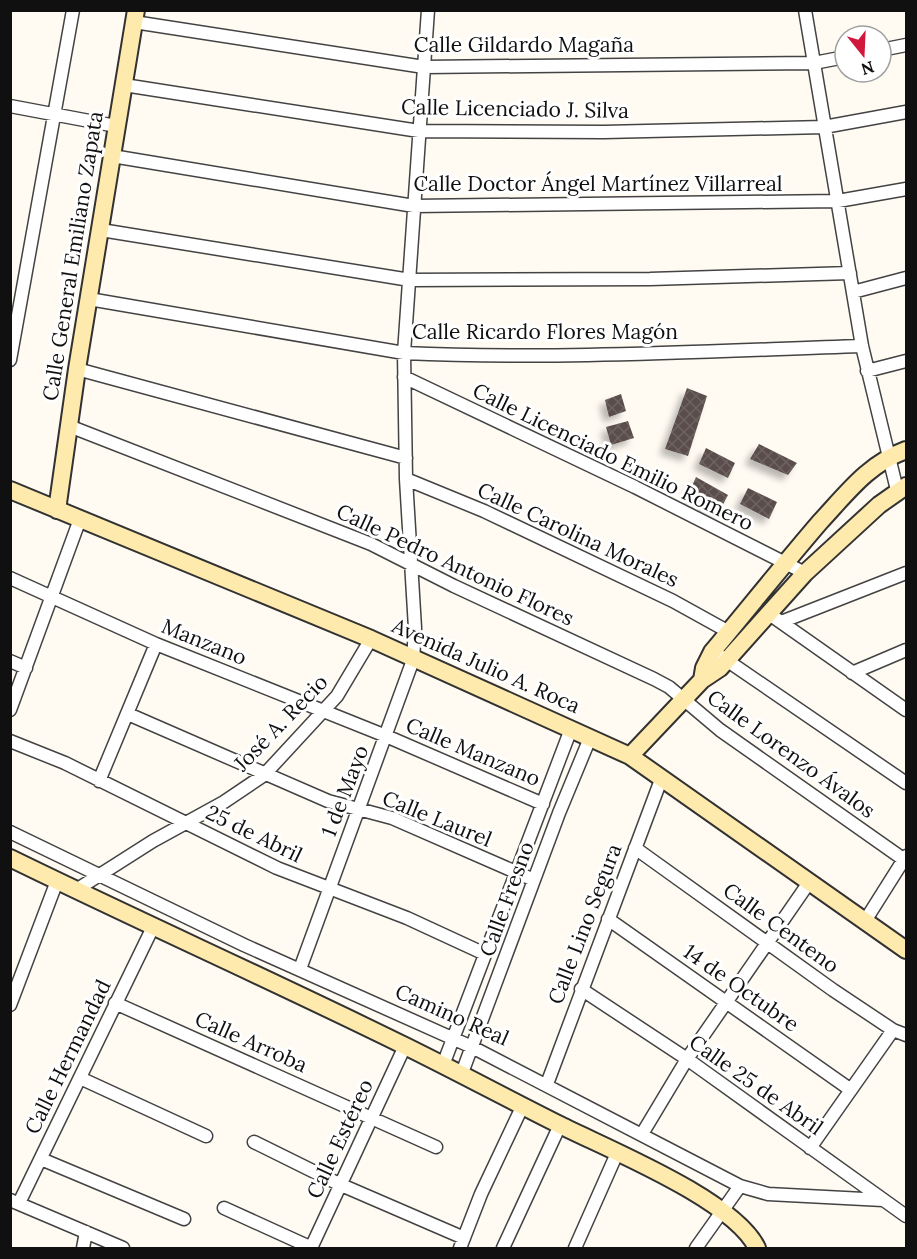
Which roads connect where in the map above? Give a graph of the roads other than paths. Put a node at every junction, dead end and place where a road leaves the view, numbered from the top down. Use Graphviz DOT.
graph roads {
  1 [pos="74,10"];
  2 [pos="428,10"];
  3 [pos="805,10"];
  4 [pos="135,16"];
  5 [pos="833,59"];
  6 [pos="814,63"];
  7 [pos="424,67"];
  8 [pos="124,85"];
  9 [pos="10,106"];
  10 [pos="906,112"];
  11 [pos="55,114"];
  12 [pos="116,126"];
  13 [pos="824,127"];
  14 [pos="419,131"];
  15 [pos="112,156"];
  16 [pos="906,189"];
  17 [pos="838,201"];
  18 [pos="414,206"];
  19 [pos="101,230"];
  20 [pos="850,273"];
  21 [pos="906,278"];
  22 [pos="410,280"];
  23 [pos="853,292"];
  24 [pos="89,299"];
  25 [pos="862,346"];
  26 [pos="404,353"];
  27 [pos="10,360"];
  28 [pos="906,361"];
  29 [pos="77,369"];
  30 [pos="867,371"];
  31 [pos="404,377"];
  32 [pos="69,426"];
  33 [pos="906,450"];
  34 [pos="887,457"];
  35 [pos="406,458"];
  36 [pos="406,479"];
  37 [pos="902,488"];
  38 [pos="10,490"];
  39 [pos="57,510"];
  40 [pos="80,519"];
  41 [pos="410,562"];
  42 [pos="783,564"];
  43 [pos="805,573"];
  44 [pos="906,573"];
  45 [pos="10,578"];
  46 [pos="51,597"];
  47 [pos="774,618"];
  48 [pos="729,632"];
  49 [pos="371,639"];
  50 [pos="156,644"];
  51 [pos="906,650"];
  52 [pos="719,656"];
  53 [pos="413,660"];
  54 [pos="10,661"];
  55 [pos="26,668"];
  56 [pos="852,673"];
  57 [pos="683,700"];
  58 [pos="10,710"];
  59 [pos="906,710"];
  60 [pos="324,711"];
  61 [pos="128,714"];
  62 [pos="571,729"];
  63 [pos="386,736"];
  64 [pos="590,738"];
  65 [pos="10,741"];
  66 [pos="630,756"];
  67 [pos="264,775"];
  68 [pos="662,777"];
  69 [pos="99,781"];
  70 [pos="906,783"];
  71 [pos="543,804"];
  72 [pos="357,810"];
  73 [pos="186,823"];
  74 [pos="10,832"];
  75 [pos="635,848"];
  76 [pos="10,858"];
  77 [pos="906,859"];
  78 [pos="516,873"];
  79 [pos="100,874"];
  80 [pos="534,880"];
  81 [pos="57,881"];
  82 [pos="810,881"];
  83 [pos="330,889"];
  84 [pos="76,890"];
  85 [pos="608,919"];
  86 [pos="865,921"];
  87 [pos="153,927"];
  88 [pos="768,942"];
  89 [pos="906,950"];
  90 [pos="485,954"];
  91 [pos="300,969"];
  92 [pos="581,989"];
  93 [pos="727,1001"];
  94 [pos="115,1003"];
  95 [pos="10,1005"];
  96 [pos="893,1030"];
  97 [pos="906,1035"];
  98 [pos="452,1038"];
  99 [pos="405,1046"];
  100 [pos="472,1047"];
  101 [pos="687,1059"];
  102 [pos="443,1065"];
  103 [pos="462,1073"];
  104 [pos="80,1078"];
  105 [pos="547,1084"];
  106 [pos="850,1090"];
  107 [pos="523,1105"];
  108 [pos="371,1117"];
  109 [pos="560,1125"];
  110 [pos="642,1134"];
  111 [pos="207,1136"];
  112 [pos="254,1142"];
  113 [pos="436,1147"];
  114 [pos="810,1148"];
  115 [pos="618,1151"];
  116 [pos="41,1159"];
  117 [pos="339,1184"];
  118 [pos="740,1186"];
  119 [pos="883,1200"];
  120 [pos="15,1202"];
  121 [pos="224,1208"];
  122 [pos="721,1210"];
  123 [pos="906,1216"];
  124 [pos="184,1219"];
  125 [pos="86,1232"];
  126 [pos="461,1243"];
  127 [pos="83,1248"];
  128 [pos="123,1248"];
  129 [pos="311,1248"];
  130 [pos="503,1248"];
  131 [pos="575,1248"];
  132 [pos="696,1248"];
  133 [pos="757,1248"];
  1 -- 11 [label="street"];
  2 -- 7 [label="street, 1 de Mayo"];
  3 -- 6 [label="street"];
  4 -- 7 [label="street, Calle Gildardo Magaña"];
  4 -- 8 [label="street, Calle General Emiliano Zapata"];
  5 -- 6 [label="street, Calle Gildardo Magaña"];
  6 -- 7 [label="street, Calle Gildardo Magaña"];
  6 -- 13 [label="street"];
  7 -- 14 [label="street, 1 de Mayo"];
  8 -- 12 [label="street, Calle General Emiliano Zapata"];
  8 -- 14 [label="street, Calle Licenciado J. Silva"];
  9 -- 11 [label="street"];
  10 -- 13 [label="street, Calle Licenciado J. Silva"];
  11 -- 12 [label="street"];
  11 -- 27 [label="street"];
  12 -- 15 [label="street, Calle General Emiliano Zapata"];
  13 -- 14 [label="street, Calle Licenciado J. Silva"];
  13 -- 17 [label="street"];
  14 -- 18 [label="street, 1 de Mayo"];
  15 -- 18 [label="street, Calle Doctor Ángel Martínez Villarreal"];
  15 -- 19 [label="street, Calle General Emiliano Zapata"];
  16 -- 17 [label="street, Calle Doctor Ángel Martínez Villarreal"];
  17 -- 18 [label="street, Calle Doctor Ángel Martínez Villarreal"];
  17 -- 20 [label="street"];
  18 -- 22 [label="street, 1 de Mayo"];
  19 -- 22 [label="street"];
  19 -- 24 [label="street, Calle General Emiliano Zapata"];
  20 -- 22 [label="street"];
  20 -- 23 [label="street"];
  21 -- 23 [label="street"];
  22 -- 26 [label="street, 1 de Mayo"];
  23 -- 25 [label="street"];
  24 -- 26 [label="street, Calle Ricardo Flores Magón"];
  24 -- 29 [label="street, Calle General Emiliano Zapata"];
  25 -- 26 [label="street, Calle Ricardo Flores Magón"];
  25 -- 30 [label="street"];
  26 -- 31 [label="street, 1 de Mayo"];
  28 -- 30 [label="street"];
  29 -- 32 [label="street, Calle General Emiliano Zapata"];
  29 -- 35 [label="street"];
  30 -- 34 [label="street"];
  31 -- 35 [label="street, 1 de Mayo"];
  31 -- 42 [label="street, Calle Licenciado Emilio Romero"];
  32 -- 39 [label="street, Calle General Emiliano Zapata"];
  32 -- 41 [label="street, Calle Pedro Antonio Flores"];
  33 -- 34 [label="street"];
  34 -- 37 [label="street"];
  34 -- 42 [label="street"];
  35 -- 36 [label="street, 1 de Mayo"];
  36 -- 41 [label="street, 1 de Mayo"];
  36 -- 48 [label="street, Calle Carolina Morales"];
  37 -- 43 [label="street"];
  38 -- 39 [label="street, Avenida Julio A. Roca"];
  39 -- 40 [label="street, Avenida Julio A. Roca"];
  40 -- 46 [label="street"];
  40 -- 49 [label="street, Avenida Julio A. Roca"];
  41 -- 53 [label="street, 1 de Mayo"];
  41 -- 57 [label="street, Calle Pedro Antonio Flores"];
  42 -- 43 [label="street, Calle Licenciado Emilio Romero"];
  42 -- 48 [label="street"];
  43 -- 47 [label="street"];
  44 -- 47 [label="street"];
  45 -- 46 [label="street, Manzano"];
  46 -- 50 [label="street, Manzano"];
  46 -- 55 [label="street"];
  47 -- 52 [label="street"];
  47 -- 56 [label="street"];
  48 -- 52 [label="street"];
  49 -- 53 [label="street, Avenida Julio A. Roca"];
  49 -- 60 [label="street, José A. Recio"];
  50 -- 60 [label="street, Manzano"];
  50 -- 61 [label="street"];
  51 -- 56 [label="street"];
  52 -- 57 [label="street"];
  52 -- 70 [label="street"];
  53 -- 62 [label="street, Avenida Julio A. Roca"];
  53 -- 63 [label="street, 1 de Mayo"];
  54 -- 55 [label="street"];
  55 -- 58 [label="street"];
  56 -- 59 [label="street"];
  57 -- 66 [label="street"];
  57 -- 77 [label="street, Calle Lorenzo Ávalos"];
  60 -- 63 [label="street, Manzano"];
  60 -- 67 [label="street, José A. Recio"];
  61 -- 67 [label="street, Calle Laurel"];
  61 -- 69 [label="street"];
  62 -- 64 [label="street, Avenida Julio A. Roca"];
  62 -- 71 [label="street, Calle Fresno"];
  63 -- 71 [label="street, Calle Manzano"];
  63 -- 72 [label="street, 1 de Mayo"];
  64 -- 66 [label="street, Avenida Julio A. Roca"];
  64 -- 80 [label="street, Calle Fresno"];
  65 -- 69 [label="street, 25 de Abril"];
  66 -- 68 [label="street, Avenida Julio A. Roca"];
  67 -- 72 [label="street, Calle Laurel"];
  67 -- 73 [label="street, José A. Recio"];
  68 -- 75 [label="street, Calle Lino Segura"];
  68 -- 82 [label="street, Avenida Julio A. Roca"];
  69 -- 73 [label="street, 25 de Abril"];
  71 -- 78 [label="street, Calle Fresno"];
  72 -- 78 [label="street, Calle Laurel"];
  72 -- 83 [label="street, 1 de Mayo"];
  73 -- 79 [label="street, José A. Recio"];
  73 -- 83 [label="street, 25 de Abril"];
  74 -- 79 [label="street, Camino Real"];
  75 -- 85 [label="street, Calle Lino Segura"];
  75 -- 88 [label="street, Calle Centeno"];
  76 -- 81 [label="street"];
  77 -- 86 [label="street"];
  78 -- 80 [label="street, Calle Laurel"];
  78 -- 90 [label="street, Calle Fresno"];
  79 -- 84 [label="street, José A. Recio"];
  79 -- 91 [label="street, Camino Real"];
  80 -- 100 [label="street, Calle Fresno"];
  81 -- 84 [label="street"];
  81 -- 95 [label="street"];
  82 -- 86 [label="street, Avenida Julio A. Roca"];
  82 -- 88 [label="street"];
  83 -- 90 [label="street, 25 de Abril"];
  83 -- 91 [label="street, 1 de Mayo"];
  84 -- 87 [label="street"];
  85 -- 92 [label="street, Calle Lino Segura"];
  85 -- 93 [label="street, 14 de Octubre"];
  86 -- 89 [label="street, Avenida Julio A. Roca"];
  87 -- 94 [label="street, Calle Hermandad"];
  87 -- 99 [label="street"];
  88 -- 93 [label="street"];
  88 -- 96 [label="street, Calle Centeno"];
  90 -- 98 [label="street, Calle Fresno"];
  91 -- 98 [label="street, Camino Real"];
  92 -- 101 [label="street, Calle 25 de Abril"];
  92 -- 105 [label="street, Calle Lino Segura"];
  93 -- 101 [label="street"];
  93 -- 106 [label="street, 14 de Octubre"];
  94 -- 104 [label="street, Calle Hermandad"];
  94 -- 108 [label="street, Calle Arroba"];
  96 -- 97 [label="street, Calle Centeno"];
  96 -- 106 [label="street"];
  98 -- 100 [label="street, Camino Real"];
  98 -- 102 [label="street, Calle Fresno"];
  99 -- 102 [label="street"];
  99 -- 108 [label="street, Calle Estéreo"];
  100 -- 103 [label="street, Calle Fresno"];
  100 -- 105 [label="street, Camino Real"];
  101 -- 110 [label="street"];
  101 -- 114 [label="street, Calle 25 de Abril"];
  102 -- 103 [label="street"];
  103 -- 107 [label="street"];
  104 -- 111 [label="street"];
  104 -- 116 [label="street, Calle Hermandad"];
  105 -- 110 [label="street, Camino Real"];
  106 -- 114 [label="street"];
  107 -- 109 [label="street"];
  107 -- 126 [label="street"];
  108 -- 113 [label="street, Calle Arroba"];
  108 -- 117 [label="street, Calle Estéreo"];
  109 -- 115 [label="street"];
  109 -- 130 [label="street"];
  110 -- 118 [label="street, Camino Real"];
  112 -- 117 [label="street"];
  114 -- 119 [label="street, Calle 25 de Abril"];
  115 -- 122 [label="street"];
  115 -- 131 [label="street"];
  116 -- 120 [label="street, Calle Hermandad"];
  116 -- 124 [label="street"];
  117 -- 126 [label="street"];
  117 -- 129 [label="street, Calle Estéreo"];
  118 -- 119 [label="street, Camino Real"];
  118 -- 122 [label="street"];
  119 -- 123 [label="street, Calle 25 de Abril"];
  120 -- 125 [label="street"];
  121 -- 129 [label="street"];
  122 -- 132 [label="street"];
  122 -- 133 [label="street"];
  125 -- 127 [label="street"];
  125 -- 128 [label="street"];
}
